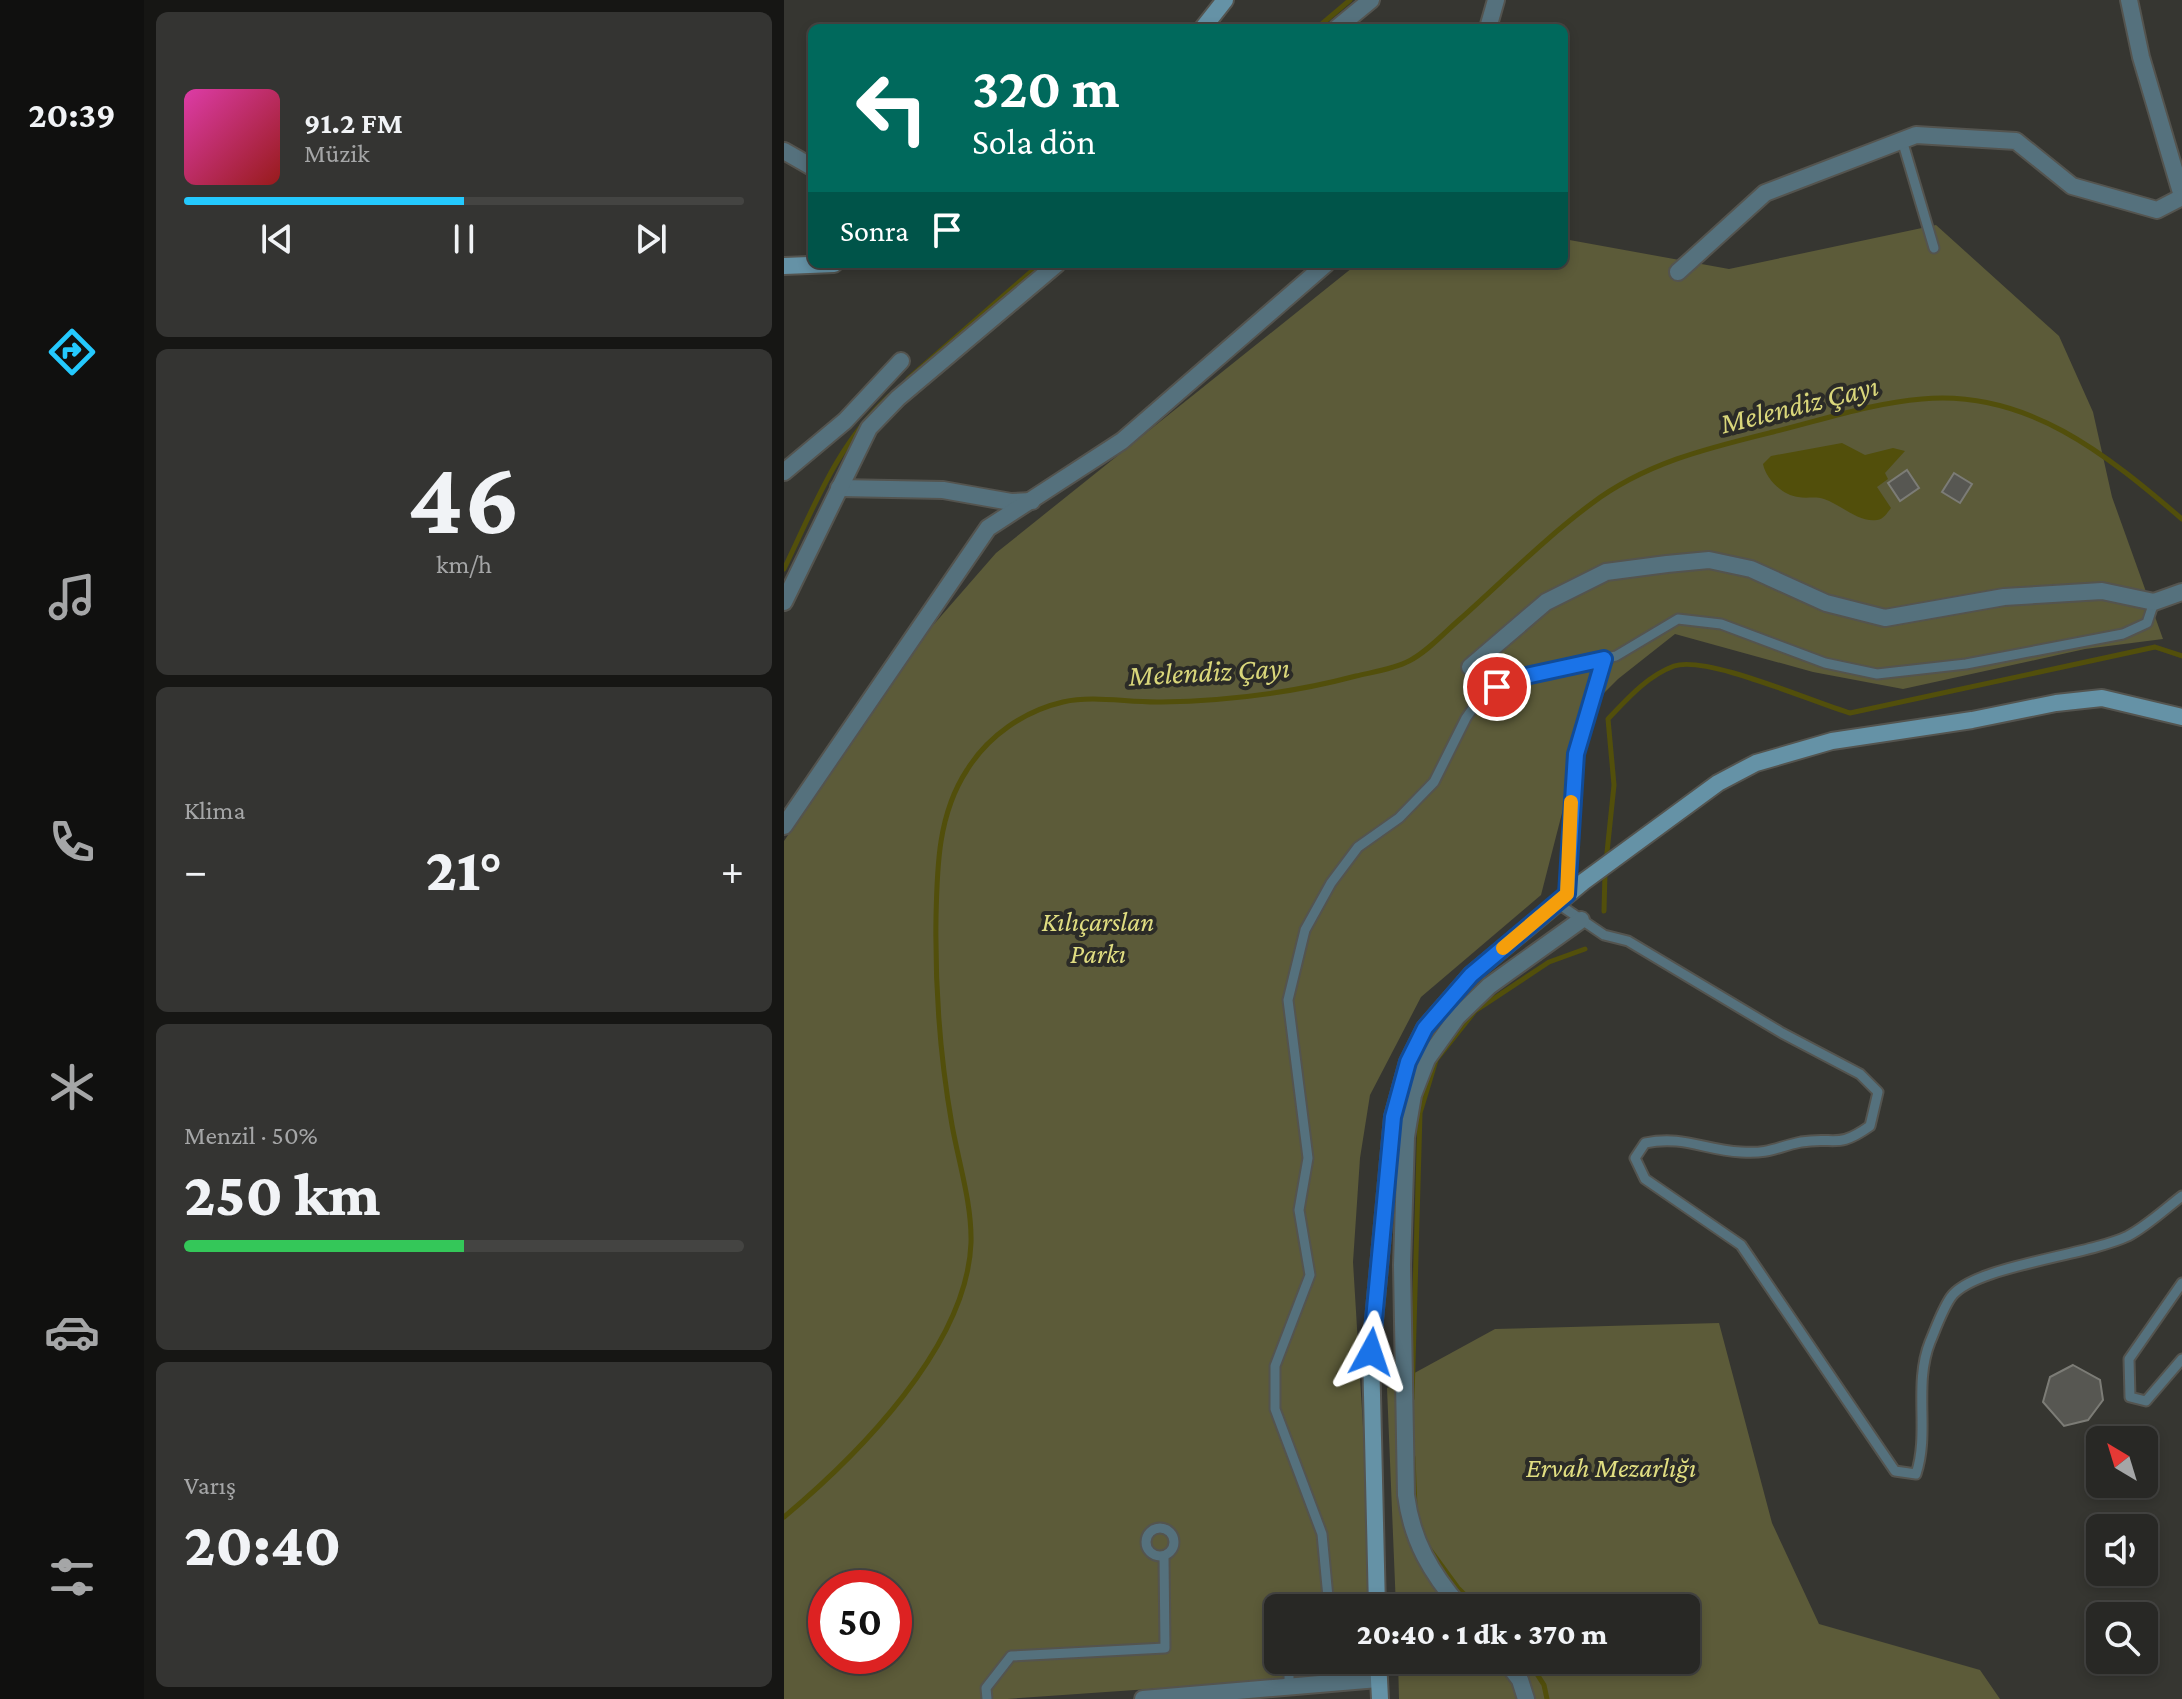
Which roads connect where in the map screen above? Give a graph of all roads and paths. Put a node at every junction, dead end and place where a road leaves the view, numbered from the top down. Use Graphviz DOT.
graph roads {
  1 [pos="1225,0"];
  2 [pos="1371,0"];
  3 [pos="1496,0"];
  4 [pos="2129,0"];
  5 [pos="1206,24"];
  6 [pos="1342,24"];
  7 [pos="1489,24"];
  8 [pos="1902,140"];
  9 [pos="784,151"];
  10 [pos="808,165"];
  11 [pos="2182,196"];
  12 [pos="1934,248"];
  13 [pos="808,265"];
  14 [pos="784,266"];
  15 [pos="1052,268"];
  16 [pos="1321,268"];
  17 [pos="1678,272"];
  18 [pos="901,361"];
  19 [pos="784,472"];
  20 [pos="839,488"];
  21 [pos="1035,501"];
  22 [pos="2182,592"];
  23 [pos="784,602"];
  24 [pos="2154,602"];
  25 [pos="1604,659"];
  26 [pos="1470,667"];
  27 [pos="2182,717"];
  28 [pos="784,826"];
  29 [pos="1562,899"];
  30 [pos="1581,920"];
  31 [pos="2182,1196"];
  32 [pos="2182,1283"];
  33 [pos="2182,1359"];
  34 [pos="1164,1556"];
  35 [pos="1328,1594"];
  36 [pos="1377,1594"];
  37 [pos="1450,1594"];
  38 [pos="1289,1674"];
  39 [pos="1378,1674"];
  40 [pos="1516,1674"];
  41 [pos="1378,1679"];
  42 [pos="1289,1687"];
  43 [pos="1182,1697"];
  44 [pos="987,1699"];
  45 [pos="1143,1699"];
  46 [pos="1380,1699"];
  47 [pos="1526,1699"];
  1 -- 5 [label="main road"];
  2 -- 6 [label="street"];
  3 -- 7 [label="street"];
  4 -- 11 [label="street"];
  8 -- 11 [label="street"];
  8 -- 12 [label="lane"];
  8 -- 17 [label="street"];
  9 -- 10 [label="street"];
  13 -- 14 [label="main road"];
  15 -- 20 [label="street"];
  16 -- 21 [label="street"];
  18 -- 19 [label="street"];
  20 -- 21 [label="street"];
  20 -- 23 [label="street"];
  21 -- 28 [label="street"];
  22 -- 24 [label="street"];
  24 -- 25 [label="lane"];
  24 -- 26 [label="street"];
  25 -- 29 [label="lane"];
  25 -- 35 [label="lane"];
  27 -- 29 [label="main road"];
  29 -- 30 [label="lane"];
  29 -- 36 [label="main road"];
  30 -- 31 [label="lane"];
  30 -- 37 [label="street"];
  32 -- 33 [label="lane"];
  34 -- 44 [label="lane"];
  38 -- 42 [label="lane"];
  39 -- 41 [label="main road"];
  40 -- 47 [label="street"];
  41 -- 42 [label="street"];
  41 -- 46 [label="main road"];
  42 -- 43 [label="street"];
  43 -- 45 [label="street"];
}
